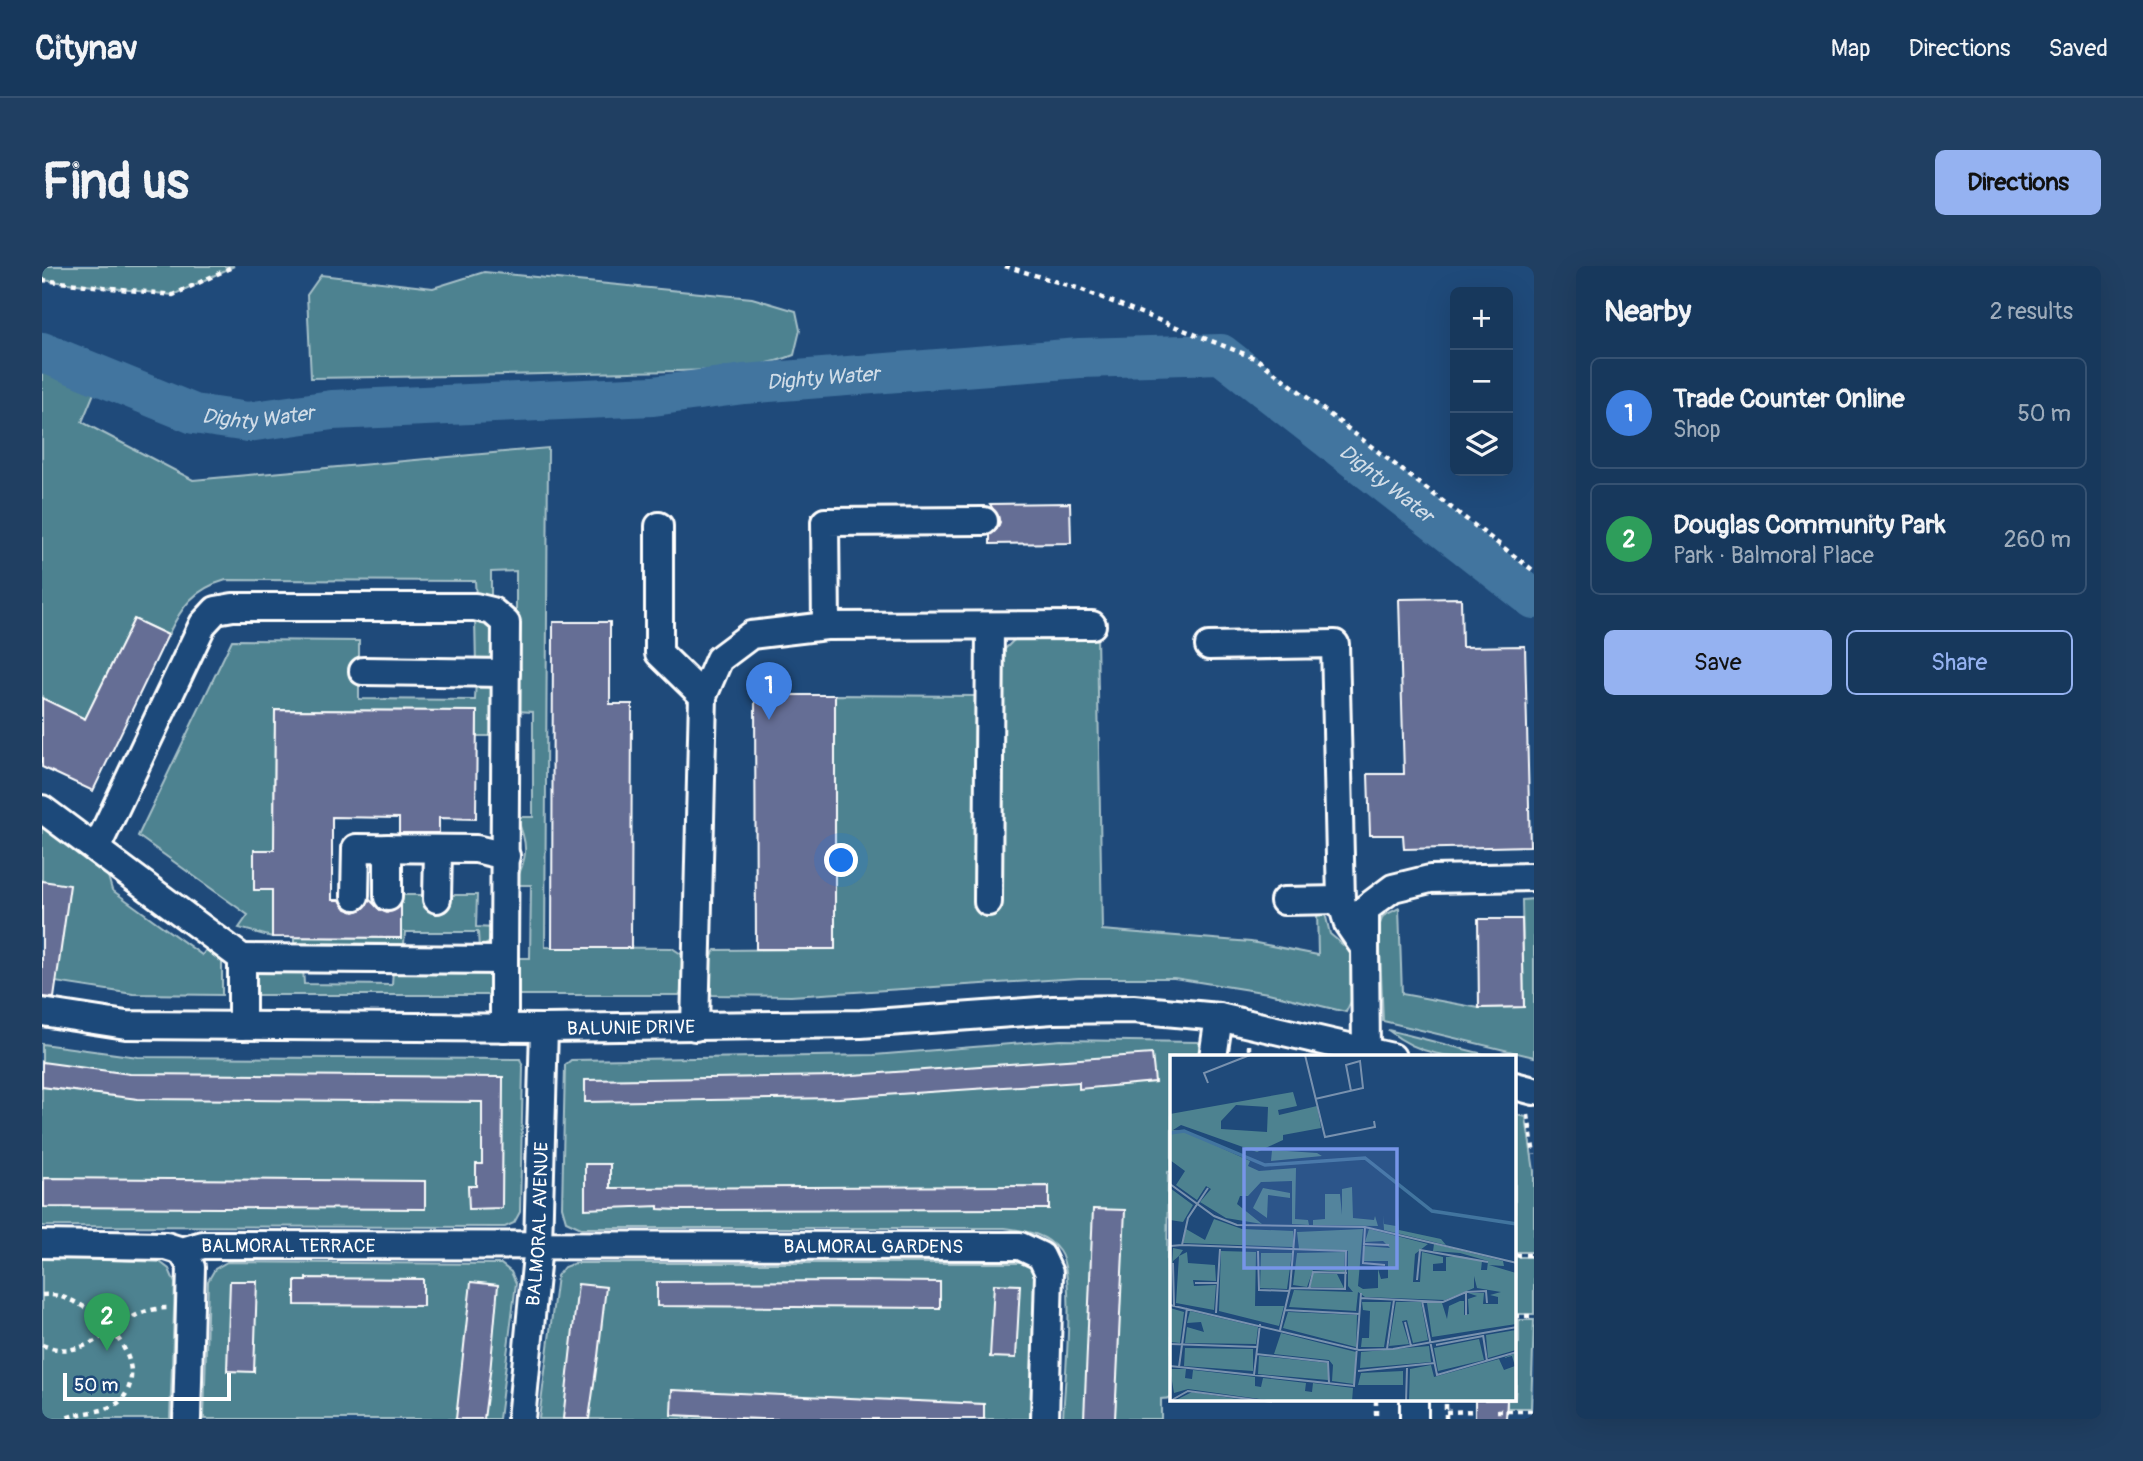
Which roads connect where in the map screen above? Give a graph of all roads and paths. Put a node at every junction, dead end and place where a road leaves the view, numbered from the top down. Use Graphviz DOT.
graph roads {
  1 [pos="234,266"];
  2 [pos="1005,266"];
  3 [pos="42,280"];
  4 [pos="984,521"];
  5 [pos="659,526"];
  6 [pos="1534,571"];
  7 [pos="1091,625"];
  8 [pos="826,626"];
  9 [pos="990,626"];
  10 [pos="1209,646"];
  11 [pos="363,671"];
  12 [pos="506,673"];
  13 [pos="704,696"];
  14 [pos="42,809"];
  15 [pos="97,848"];
  16 [pos="388,848"];
  17 [pos="438,849"];
  18 [pos="506,856"];
  19 [pos="1534,877"];
  20 [pos="355,896"];
  21 [pos="388,897"];
  22 [pos="437,899"];
  23 [pos="1341,900"];
  24 [pos="1284,901"];
  25 [pos="988,902"];
  26 [pos="1365,949"];
  27 [pos="242,958"];
  28 [pos="504,960"];
  29 [pos="42,1012"];
  30 [pos="1219,1017"];
  31 [pos="242,1026"];
  32 [pos="695,1027"];
  33 [pos="504,1028"];
  34 [pos="544,1028"];
  35 [pos="1366,1051"];
  36 [pos="1213,1055"];
  37 [pos="1383,1055"];
  38 [pos="1517,1088"];
  39 [pos="1531,1103"];
  40 [pos="1534,1155"];
  41 [pos="42,1244"];
  42 [pos="538,1245"];
  43 [pos="182,1251"];
  44 [pos="42,1294"];
  45 [pos="191,1308"];
  46 [pos="113,1328"];
  47 [pos="42,1345"];
  48 [pos="1446,1402"];
  49 [pos="1475,1411"];
  50 [pos="1497,1411"];
  51 [pos="1534,1411"];
  52 [pos="1446,1412"];
  53 [pos="64,1419"];
  54 [pos="187,1419"];
  55 [pos="521,1419"];
  56 [pos="1045,1419"];
  57 [pos="1446,1419"];
  1 -- 3 [label="path"];
  2 -- 6 [label="path"];
  4 -- 8 [label="street"];
  5 -- 13 [label="street"];
  7 -- 9 [label="street"];
  8 -- 9 [label="street"];
  8 -- 13 [label="street"];
  9 -- 25 [label="street"];
  10 -- 23 [label="street"];
  11 -- 12 [label="street"];
  12 -- 15 [label="street"];
  12 -- 18 [label="street"];
  13 -- 32 [label="street"];
  14 -- 15 [label="street"];
  15 -- 27 [label="street"];
  16 -- 17 [label="street"];
  16 -- 20 [label="street"];
  16 -- 21 [label="street"];
  17 -- 18 [label="street"];
  17 -- 22 [label="street"];
  18 -- 28 [label="street"];
  19 -- 26 [label="street"];
  23 -- 24 [label="street"];
  23 -- 26 [label="street"];
  26 -- 35 [label="street"];
  27 -- 28 [label="street"];
  27 -- 31 [label="street"];
  28 -- 33 [label="street"];
  29 -- 31 [label="street, BALUNIE DRIVE"];
  30 -- 32 [label="street, BALUNIE DRIVE"];
  30 -- 35 [label="street, BALUNIE DRIVE"];
  30 -- 36 [label="street"];
  31 -- 33 [label="street, BALUNIE DRIVE"];
  32 -- 34 [label="street, BALUNIE DRIVE"];
  33 -- 34 [label="street, BALUNIE DRIVE"];
  34 -- 42 [label="street, BALMORAL AVENUE"];
  35 -- 37 [label="street, BALUNIE DRIVE"];
  38 -- 39 [label="street"];
  39 -- 40 [label="path"];
  41 -- 43 [label="street, BALMORAL TERRACE"];
  42 -- 43 [label="street, BALMORAL TERRACE"];
  42 -- 55 [label="street, BALMORAL AVENUE"];
  42 -- 56 [label="street, BALMORAL GARDENS"];
  43 -- 45 [label="street"];
  44 -- 46 [label="path"];
  45 -- 46 [label="path"];
  45 -- 54 [label="street"];
  46 -- 47 [label="path"];
  46 -- 53 [label="path"];
  48 -- 52 [label="path"];
  49 -- 52 [label="path"];
  50 -- 51 [label="path"];
  52 -- 57 [label="path"];
}
